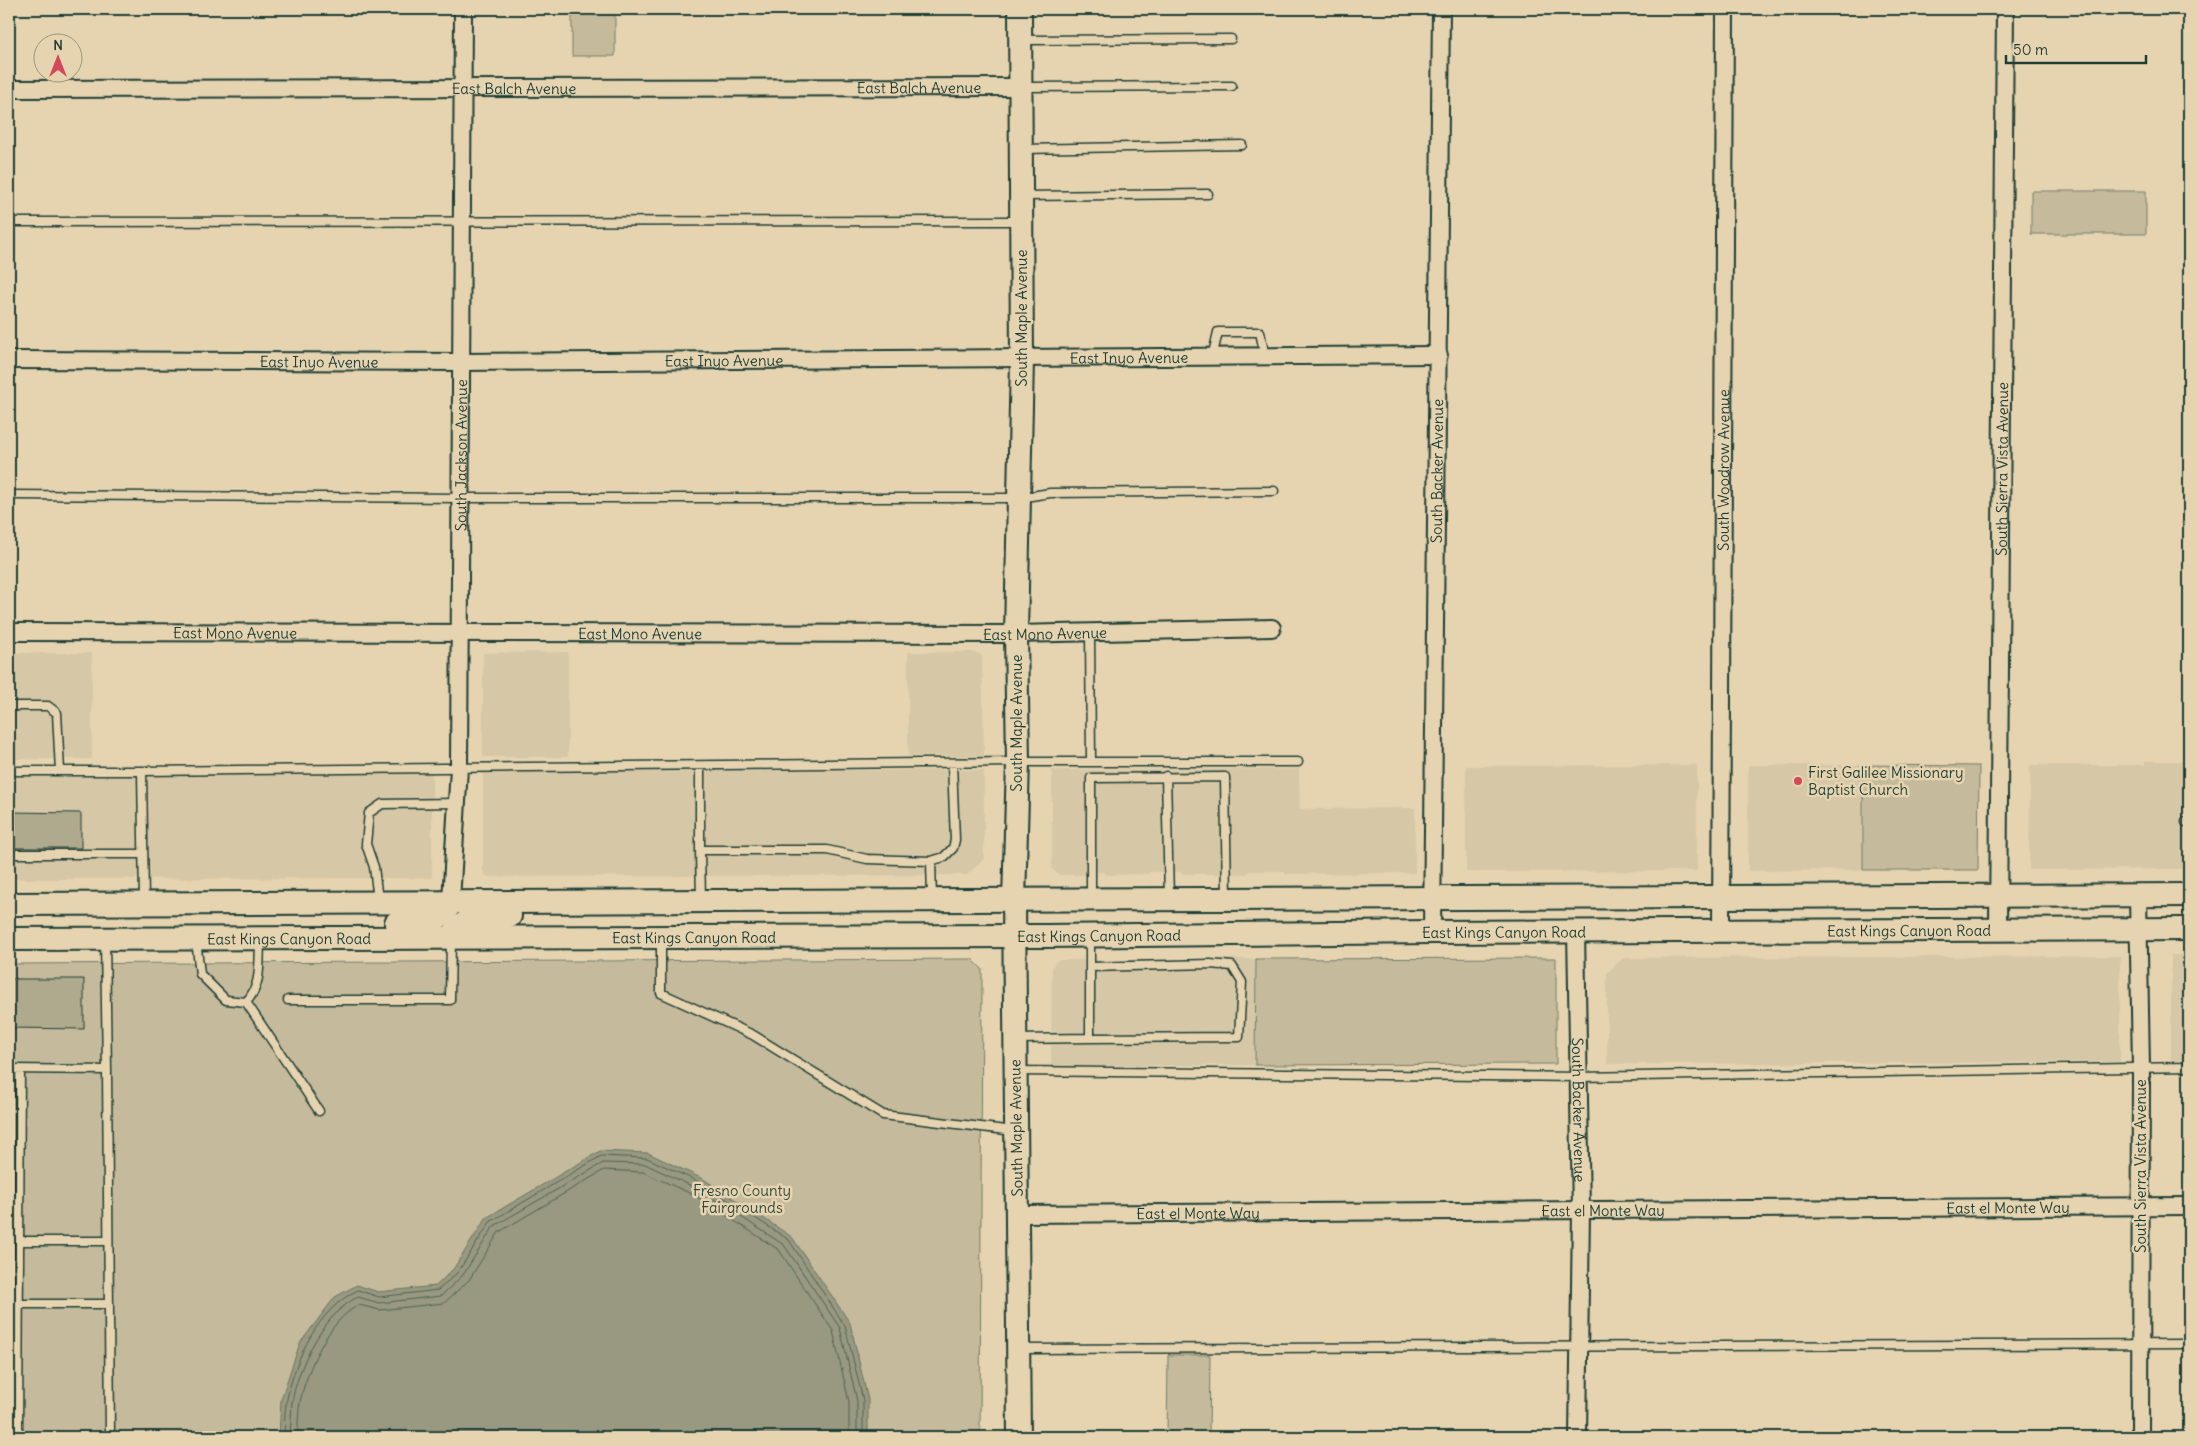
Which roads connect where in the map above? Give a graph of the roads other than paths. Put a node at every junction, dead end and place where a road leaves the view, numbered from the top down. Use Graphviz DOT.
graph roads {
  1 [pos="463,9"];
  2 [pos="1020,9"];
  3 [pos="1441,9"];
  4 [pos="1725,9"];
  5 [pos="2005,9"];
  6 [pos="1231,39"];
  7 [pos="1020,40"];
  8 [pos="1232,86"];
  9 [pos="1020,88"];
  10 [pos="9,89"];
  11 [pos="464,89"];
  12 [pos="1242,145"];
  13 [pos="1020,149"];
  14 [pos="1208,194"];
  15 [pos="1021,196"];
  16 [pos="9,222"];
  17 [pos="463,222"];
  18 [pos="1021,222"];
  19 [pos="1439,356"];
  20 [pos="1265,357"];
  21 [pos="1212,358"];
  22 [pos="9,360"];
  23 [pos="1022,360"];
  24 [pos="462,362"];
  25 [pos="1274,491"];
  26 [pos="9,495"];
  27 [pos="461,498"];
  28 [pos="1019,498"];
  29 [pos="1272,628"];
  30 [pos="9,632"];
  31 [pos="1090,632"];
  32 [pos="460,634"];
  33 [pos="1016,634"];
  34 [pos="9,706"];
  35 [pos="1018,762"];
  36 [pos="1090,762"];
  37 [pos="1298,762"];
  38 [pos="952,763"];
  39 [pos="700,766"];
  40 [pos="459,768"];
  41 [pos="9,771"];
  42 [pos="60,771"];
  43 [pos="142,771"];
  44 [pos="1166,776"];
  45 [pos="457,803"];
  46 [pos="700,850"];
  47 [pos="9,854"];
  48 [pos="143,854"];
  49 [pos="931,861"];
  50 [pos="1999,895"];
  51 [pos="2138,895"];
  52 [pos="2189,895"];
  53 [pos="1722,896"];
  54 [pos="1432,898"];
  55 [pos="1091,899"];
  56 [pos="1169,899"];
  57 [pos="1227,899"];
  58 [pos="932,900"];
  59 [pos="1014,900"];
  60 [pos="451,901"];
  61 [pos="659,901"];
  62 [pos="701,901"];
  63 [pos="379,902"];
  64 [pos="9,904"];
  65 [pos="144,904"];
  66 [pos="9,917"];
  67 [pos="1998,929"];
  68 [pos="2138,929"];
  69 [pos="2189,929"];
  70 [pos="1721,931"];
  71 [pos="1432,932"];
  72 [pos="1576,932"];
  73 [pos="1014,935"];
  74 [pos="1090,935"];
  75 [pos="451,937"];
  76 [pos="661,937"];
  77 [pos="105,938"];
  78 [pos="196,938"];
  79 [pos="260,938"];
  80 [pos="9,939"];
  81 [pos="1090,967"];
  82 [pos="288,1000"];
  83 [pos="246,1002"];
  84 [pos="1090,1038"];
  85 [pos="1015,1039"];
  86 [pos="2141,1068"];
  87 [pos="2189,1068"];
  88 [pos="9,1069"];
  89 [pos="20,1069"];
  90 [pos="107,1070"];
  91 [pos="1015,1071"];
  92 [pos="1579,1077"];
  93 [pos="319,1111"];
  94 [pos="1016,1131"];
  95 [pos="2139,1206"];
  96 [pos="2189,1206"];
  97 [pos="1581,1212"];
  98 [pos="1018,1214"];
  99 [pos="19,1241"];
  100 [pos="108,1242"];
  101 [pos="19,1304"];
  102 [pos="108,1304"];
  103 [pos="2140,1344"];
  104 [pos="2189,1344"];
  105 [pos="1579,1348"];
  106 [pos="1019,1349"];
  107 [pos="18,1437"];
  108 [pos="110,1437"];
  109 [pos="1019,1437"];
  110 [pos="1578,1437"];
  111 [pos="2140,1437"];
  1 -- 11 [label="street, South Jackson Avenue"];
  2 -- 7 [label="main road, South Maple Avenue"];
  3 -- 19 [label="street, South Backer Avenue"];
  4 -- 53 [label="street, South Woodrow Avenue"];
  5 -- 50 [label="street, South Sierra Vista Avenue"];
  6 -- 7 [label="lane"];
  7 -- 9 [label="main road, South Maple Avenue"];
  8 -- 9 [label="lane"];
  9 -- 11 [label="street, East Balch Avenue"];
  9 -- 13 [label="main road, South Maple Avenue"];
  10 -- 11 [label="street, East Balch Avenue"];
  11 -- 17 [label="street, South Jackson Avenue"];
  12 -- 13 [label="lane"];
  13 -- 15 [label="main road, South Maple Avenue"];
  14 -- 15 [label="lane"];
  15 -- 18 [label="main road, South Maple Avenue"];
  16 -- 17 [label="lane"];
  17 -- 18 [label="lane"];
  17 -- 24 [label="street, South Jackson Avenue"];
  18 -- 23 [label="main road, South Maple Avenue"];
  19 -- 20 [label="street, East Inyo Avenue"];
  19 -- 54 [label="street, South Backer Avenue"];
  20 -- 21 [label="street, East Inyo Avenue"];
  20 -- 21 [label="lane"];
  21 -- 23 [label="street, East Inyo Avenue"];
  22 -- 24 [label="street, East Inyo Avenue"];
  23 -- 24 [label="street, East Inyo Avenue"];
  23 -- 28 [label="main road, South Maple Avenue"];
  24 -- 27 [label="street, South Jackson Avenue"];
  25 -- 28 [label="lane"];
  26 -- 27 [label="lane"];
  27 -- 28 [label="lane"];
  27 -- 32 [label="street, South Jackson Avenue"];
  28 -- 33 [label="main road, South Maple Avenue"];
  29 -- 31 [label="street, East Mono Avenue"];
  30 -- 32 [label="street, East Mono Avenue"];
  31 -- 33 [label="street, East Mono Avenue"];
  31 -- 36 [label="lane"];
  32 -- 33 [label="street, East Mono Avenue"];
  32 -- 40 [label="street, South Jackson Avenue"];
  33 -- 35 [label="main road, South Maple Avenue"];
  34 -- 42 [label="lane"];
  35 -- 36 [label="lane"];
  35 -- 38 [label="lane"];
  35 -- 59 [label="main road, South Maple Avenue"];
  36 -- 37 [label="lane"];
  38 -- 39 [label="lane"];
  38 -- 49 [label="lane"];
  39 -- 40 [label="lane"];
  39 -- 46 [label="lane"];
  40 -- 43 [label="lane"];
  40 -- 45 [label="street, South Jackson Avenue"];
  41 -- 42 [label="lane"];
  42 -- 43 [label="lane"];
  43 -- 48 [label="lane"];
  44 -- 55 [label="lane"];
  44 -- 56 [label="lane"];
  44 -- 57 [label="lane"];
  45 -- 60 [label="street, South Jackson Avenue"];
  45 -- 63 [label="lane"];
  46 -- 49 [label="lane"];
  46 -- 62 [label="lane"];
  47 -- 48 [label="lane"];
  48 -- 65 [label="lane"];
  49 -- 58 [label="lane"];
  50 -- 51 [label="main road"];
  50 -- 53 [label="main road"];
  50 -- 67 [label="street, South Sierra Vista Avenue"];
  51 -- 52 [label="main road"];
  51 -- 68 [label="street, South Sierra Vista Avenue"];
  53 -- 54 [label="main road"];
  53 -- 70 [label="street, South Woodrow Avenue"];
  54 -- 57 [label="main road"];
  54 -- 71 [label="street, South Backer Avenue"];
  55 -- 56 [label="main road"];
  55 -- 59 [label="main road"];
  56 -- 57 [label="main road"];
  58 -- 59 [label="main road"];
  58 -- 62 [label="main road"];
  59 -- 73 [label="main road, South Maple Avenue"];
  60 -- 61 [label="main road"];
  60 -- 63 [label="main road"];
  60 -- 78 [label="main road"];
  61 -- 62 [label="main road"];
  61 -- 75 [label="main road"];
  63 -- 65 [label="main road"];
  64 -- 65 [label="main road"];
  65 -- 66 [label="main road"];
  67 -- 68 [label="main road, East Kings Canyon Road"];
  67 -- 70 [label="main road, East Kings Canyon Road"];
  68 -- 69 [label="main road, East Kings Canyon Road"];
  68 -- 86 [label="street, South Sierra Vista Avenue"];
  70 -- 72 [label="main road, East Kings Canyon Road"];
  71 -- 72 [label="main road, East Kings Canyon Road"];
  71 -- 74 [label="main road, East Kings Canyon Road"];
  72 -- 92 [label="street, South Backer Avenue"];
  73 -- 74 [label="main road, East Kings Canyon Road"];
  73 -- 76 [label="main road, East Kings Canyon Road"];
  73 -- 85 [label="main road, South Maple Avenue"];
  74 -- 81 [label="lane"];
  75 -- 76 [label="main road, East Kings Canyon Road"];
  75 -- 79 [label="main road, East Kings Canyon Road"];
  75 -- 82 [label="lane"];
  76 -- 94 [label="lane"];
  77 -- 78 [label="main road, East Kings Canyon Road"];
  77 -- 80 [label="main road, East Kings Canyon Road"];
  77 -- 90 [label="lane"];
  78 -- 79 [label="main road, East Kings Canyon Road"];
  78 -- 83 [label="lane"];
  79 -- 83 [label="lane"];
  81 -- 84 [label="lane"];
  81 -- 84 [label="lane"];
  83 -- 93 [label="lane"];
  84 -- 85 [label="lane"];
  85 -- 91 [label="main road, South Maple Avenue"];
  86 -- 87 [label="lane"];
  86 -- 92 [label="lane"];
  86 -- 95 [label="street, South Sierra Vista Avenue"];
  88 -- 89 [label="lane"];
  89 -- 90 [label="lane"];
  89 -- 99 [label="lane"];
  90 -- 100 [label="lane"];
  91 -- 92 [label="lane"];
  91 -- 94 [label="main road, South Maple Avenue"];
  92 -- 97 [label="street, South Backer Avenue"];
  94 -- 98 [label="main road, South Maple Avenue"];
  95 -- 96 [label="street, East el Monte Way"];
  95 -- 97 [label="street, East el Monte Way"];
  95 -- 103 [label="street, South Sierra Vista Avenue"];
  97 -- 98 [label="street, East el Monte Way"];
  97 -- 105 [label="street, South Backer Avenue"];
  98 -- 106 [label="main road, South Maple Avenue"];
  99 -- 100 [label="lane"];
  99 -- 101 [label="lane"];
  100 -- 102 [label="lane"];
  101 -- 102 [label="lane"];
  101 -- 107 [label="lane"];
  102 -- 108 [label="lane"];
  103 -- 104 [label="lane"];
  103 -- 105 [label="lane"];
  103 -- 111 [label="street, South Sierra Vista Avenue"];
  105 -- 106 [label="lane"];
  105 -- 110 [label="street, South Backer Avenue"];
  106 -- 109 [label="main road, South Maple Avenue"];
}
